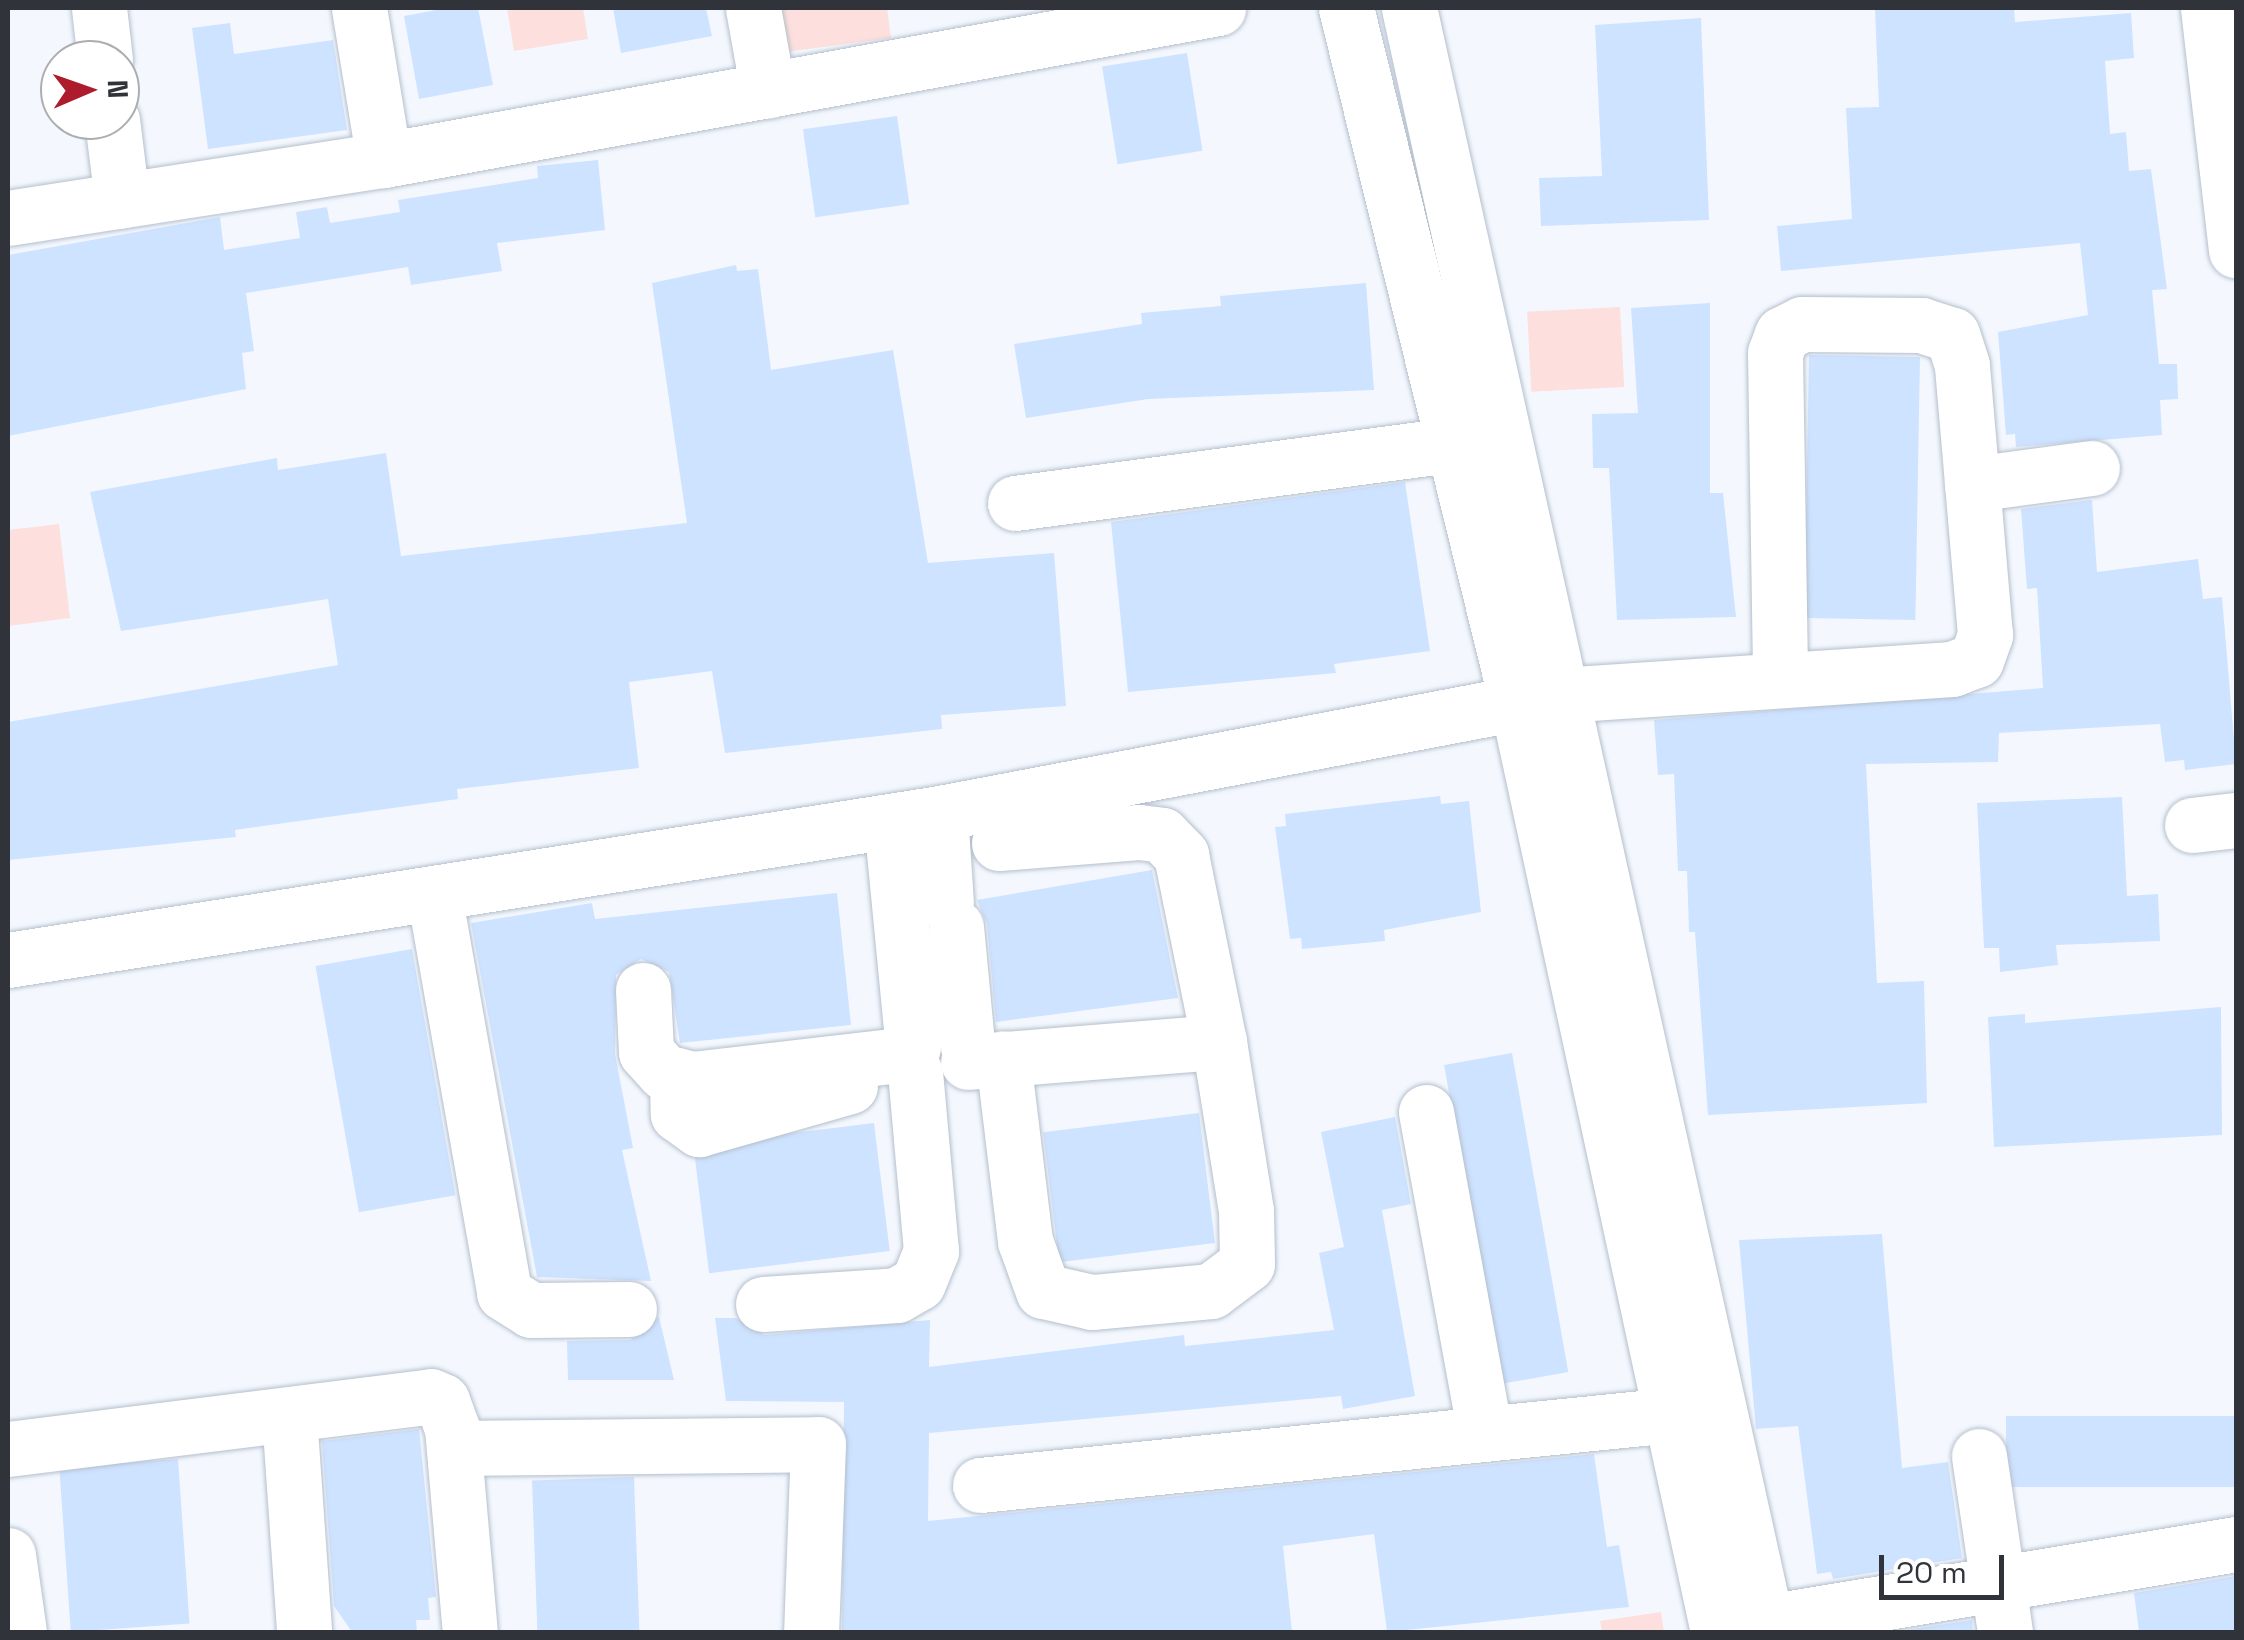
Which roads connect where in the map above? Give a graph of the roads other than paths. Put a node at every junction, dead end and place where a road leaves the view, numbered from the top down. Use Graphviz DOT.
graph roads {
  1 [pos="99,8"];
  2 [pos="359,8"];
  3 [pos="754,8"];
  4 [pos="1218,8"];
  5 [pos="1346,8"];
  6 [pos="1409,8"];
  7 [pos="2208,8"];
  8 [pos="1075,21"];
  9 [pos="103,40"];
  10 [pos="768,91"];
  11 [pos="114,140"];
  12 [pos="384,160"];
  13 [pos="122,200"];
  14 [pos="8,218"];
  15 [pos="2236,250"];
  16 [pos="1479,441"];
  17 [pos="2092,468"];
  18 [pos="1972,484"];
  19 [pos="1015,502"];
  20 [pos="1780,676"];
  21 [pos="1539,699"];
  22 [pos="916,817"];
  23 [pos="1000,843"];
  24 [pos="434,894"];
  25 [pos="8,960"];
  26 [pos="643,990"];
  27 [pos="1222,1061"];
  28 [pos="946,1063"];
  29 [pos="1426,1112"];
  30 [pos="764,1304"];
  31 [pos="629,1309"];
  32 [pos="289,1415"];
  33 [pos="1672,1415"];
  34 [pos="1485,1434"];
  35 [pos="454,1448"];
  36 [pos="8,1449"];
  37 [pos="1980,1456"];
  38 [pos="980,1485"];
  39 [pos="2236,1544"];
  40 [pos="8,1554"];
  41 [pos="2001,1608"];
  42 [pos="1742,1629"];
  43 [pos="20,1632"];
  44 [pos="304,1632"];
  45 [pos="470,1632"];
  46 [pos="810,1632"];
  1 -- 9 [label="street"];
  2 -- 12 [label="street"];
  3 -- 10 [label="street"];
  4 -- 8 [label="street"];
  5 -- 16 [label="street"];
  6 -- 16 [label="street"];
  7 -- 15 [label="street"];
  8 -- 10 [label="street"];
  10 -- 12 [label="street"];
  11 -- 13 [label="street"];
  12 -- 13 [label="street"];
  13 -- 14 [label="street"];
  16 -- 19 [label="street"];
  16 -- 21 [label="street"];
  17 -- 18 [label="street"];
  18 -- 20 [label="street"];
  18 -- 20 [label="street"];
  20 -- 21 [label="street"];
  21 -- 22 [label="street"];
  21 -- 33 [label="street"];
  21 -- 42 [label="street"];
  22 -- 24 [label="street"];
  22 -- 28 [label="street"];
  22 -- 28 [label="street"];
  23 -- 27 [label="street"];
  24 -- 25 [label="street"];
  24 -- 31 [label="street"];
  26 -- 28 [label="street"];
  27 -- 28 [label="street"];
  27 -- 28 [label="street"];
  28 -- 30 [label="street"];
  29 -- 34 [label="street"];
  32 -- 35 [label="street"];
  32 -- 36 [label="street"];
  32 -- 44 [label="street"];
  33 -- 34 [label="street"];
  33 -- 42 [label="street"];
  34 -- 38 [label="street"];
  35 -- 45 [label="street"];
  35 -- 46 [label="street"];
  37 -- 41 [label="street"];
  39 -- 41 [label="street"];
  40 -- 43 [label="street"];
  41 -- 42 [label="street"];
}
